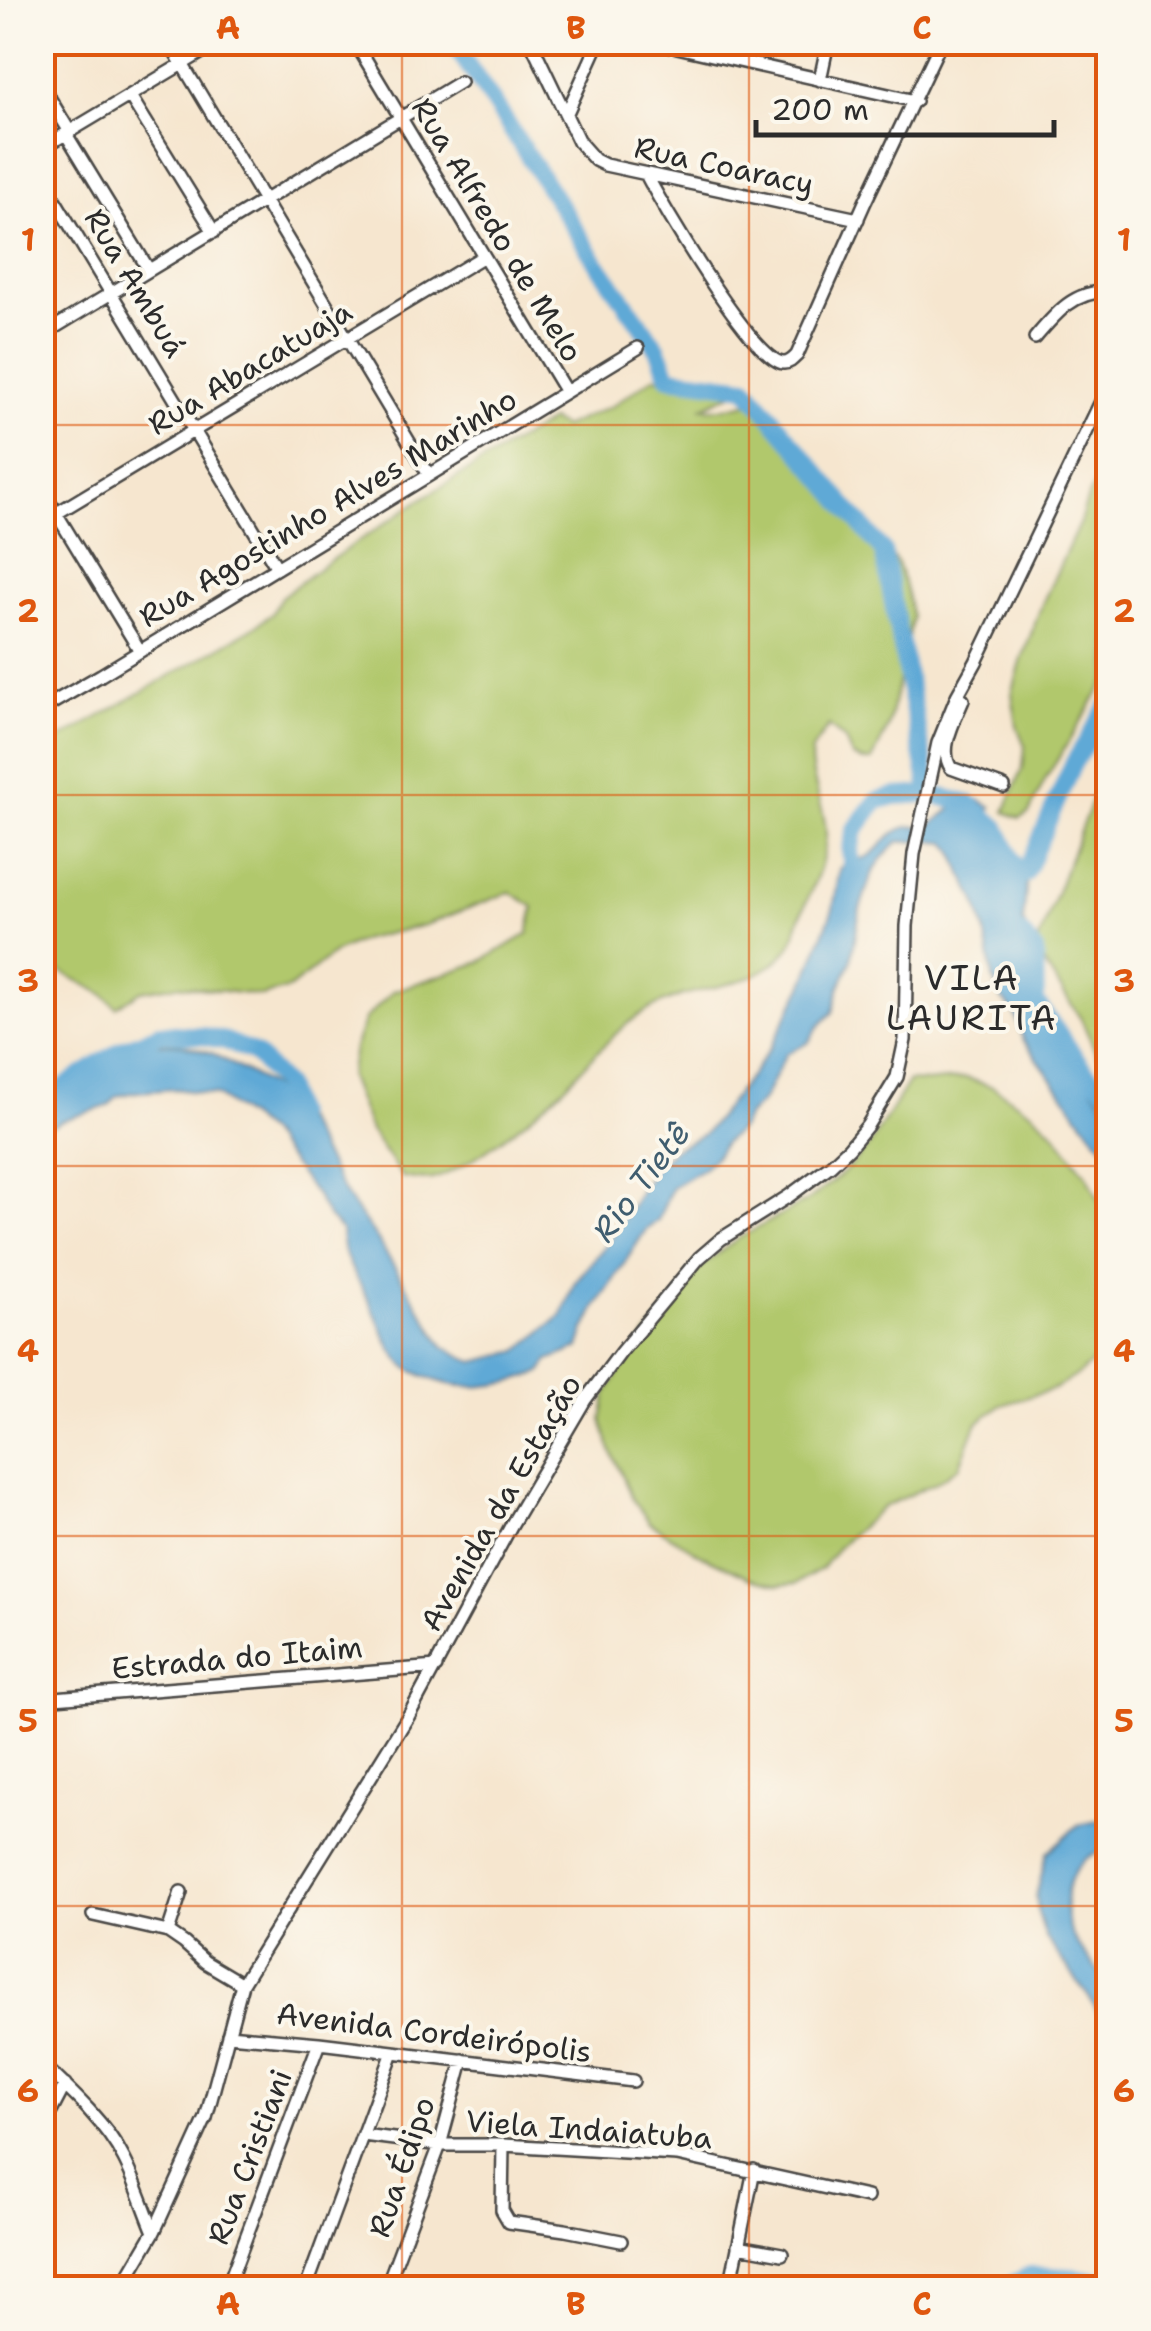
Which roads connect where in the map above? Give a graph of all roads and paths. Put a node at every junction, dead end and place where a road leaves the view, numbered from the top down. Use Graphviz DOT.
graph roads {
  1 [pos="169,42"];
  2 [pos="218,42"];
  3 [pos="355,42"];
  4 [pos="531,42"];
  5 [pos="599,42"];
  6 [pos="655,42"];
  7 [pos="732,42"];
  8 [pos="828,42"];
  9 [pos="941,42"];
  10 [pos="728,59"];
  11 [pos="182,64"];
  12 [pos="820,80"];
  13 [pos="460,82"];
  14 [pos="42,86"];
  15 [pos="130,96"];
  16 [pos="914,101"];
  17 [pos="566,115"];
  18 [pos="401,118"];
  19 [pos="42,127"];
  20 [pos="68,133"];
  21 [pos="47,145"];
  22 [pos="646,174"];
  23 [pos="42,179"];
  24 [pos="264,202"];
  25 [pos="858,220"];
  26 [pos="214,232"];
  27 [pos="484,256"];
  28 [pos="150,270"];
  29 [pos="1108,291"];
  30 [pos="111,294"];
  31 [pos="42,335"];
  32 [pos="348,338"];
  33 [pos="1035,338"];
  34 [pos="638,348"];
  35 [pos="1108,387"];
  36 [pos="566,392"];
  37 [pos="194,431"];
  38 [pos="429,476"];
  39 [pos="42,490"];
  40 [pos="57,514"];
  41 [pos="42,522"];
  42 [pos="277,568"];
  43 [pos="140,651"];
  44 [pos="968,676"];
  45 [pos="42,708"];
  46 [pos="1004,787"];
  47 [pos="436,1667"];
  48 [pos="42,1699"];
  49 [pos="181,1892"];
  50 [pos="92,1915"];
  51 [pos="168,1932"];
  52 [pos="242,1984"];
  53 [pos="228,2035"];
  54 [pos="319,2044"];
  55 [pos="393,2052"];
  56 [pos="463,2060"];
  57 [pos="42,2064"];
  58 [pos="633,2082"];
  59 [pos="64,2085"];
  60 [pos="42,2129"];
  61 [pos="364,2135"];
  62 [pos="440,2144"];
  63 [pos="503,2145"];
  64 [pos="754,2170"];
  65 [pos="867,2198"];
  66 [pos="154,2232"];
  67 [pos="621,2242"];
  68 [pos="738,2246"];
  69 [pos="782,2254"];
  70 [pos="731,2282"];
  71 [pos="121,2288"];
  72 [pos="227,2288"];
  73 [pos="306,2288"];
  74 [pos="386,2288"];
  1 -- 11 [label="street"];
  2 -- 11 [label="street"];
  3 -- 18 [label="street, Rua Alfredo de Melo"];
  4 -- 17 [label="street, Rua Coaracy"];
  5 -- 17 [label="street"];
  6 -- 10 [label="street"];
  7 -- 10 [label="street"];
  8 -- 12 [label="street"];
  9 -- 16 [label="street"];
  10 -- 12 [label="street"];
  11 -- 15 [label="street"];
  11 -- 24 [label="street"];
  12 -- 16 [label="street"];
  13 -- 18 [label="street"];
  14 -- 20 [label="street"];
  15 -- 20 [label="street"];
  15 -- 26 [label="street"];
  16 -- 25 [label="street"];
  17 -- 22 [label="street, Rua Coaracy"];
  18 -- 24 [label="street"];
  18 -- 27 [label="street, Rua Alfredo de Melo"];
  19 -- 21 [label="street"];
  20 -- 21 [label="street"];
  20 -- 28 [label="street"];
  22 -- 25 [label="street, Rua Coaracy"];
  22 -- 25 [label="street"];
  23 -- 30 [label="street, Rua Ambuá"];
  24 -- 26 [label="street"];
  24 -- 32 [label="street"];
  26 -- 28 [label="street"];
  27 -- 32 [label="street, Rua Abacatuaja"];
  27 -- 36 [label="street, Rua Alfredo de Melo"];
  28 -- 30 [label="street"];
  29 -- 33 [label="street"];
  30 -- 31 [label="street"];
  30 -- 37 [label="street, Rua Ambuá"];
  32 -- 37 [label="street, Rua Abacatuaja"];
  32 -- 38 [label="street"];
  34 -- 36 [label="street, Rua Agostinho Alves Marinho"];
  35 -- 44 [label="street"];
  36 -- 38 [label="street, Rua Agostinho Alves Marinho"];
  37 -- 40 [label="street, Rua Abacatuaja"];
  37 -- 42 [label="street, Rua Ambuá"];
  38 -- 42 [label="street, Rua Agostinho Alves Marinho"];
  39 -- 40 [label="street"];
  40 -- 41 [label="street, Rua Abacatuaja"];
  40 -- 43 [label="street"];
  42 -- 43 [label="street, Rua Agostinho Alves Marinho"];
  43 -- 45 [label="street, Rua Agostinho Alves Marinho"];
  44 -- 46 [label="street"];
  44 -- 47 [label="street, Avenida da Estação"];
  47 -- 48 [label="street, Estrada do Itaim"];
  47 -- 52 [label="street, Avenida da Estação"];
  49 -- 51 [label="street"];
  50 -- 51 [label="street"];
  51 -- 52 [label="street"];
  52 -- 53 [label="street, Avenida da Estação"];
  53 -- 54 [label="street, Avenida Cordeirópolis"];
  53 -- 66 [label="street, Avenida da Estação"];
  54 -- 55 [label="street, Avenida Cordeirópolis"];
  54 -- 72 [label="street, Rua Cristiani"];
  55 -- 56 [label="street, Avenida Cordeirópolis"];
  55 -- 61 [label="street"];
  56 -- 58 [label="street, Avenida Cordeirópolis"];
  56 -- 62 [label="street, Rua Édipo"];
  57 -- 59 [label="street"];
  59 -- 60 [label="street"];
  59 -- 66 [label="street"];
  61 -- 62 [label="street, Viela Indaiatuba"];
  61 -- 73 [label="street"];
  62 -- 63 [label="street, Viela Indaiatuba"];
  62 -- 74 [label="street, Rua Édipo"];
  63 -- 64 [label="street, Viela Indaiatuba"];
  63 -- 67 [label="street"];
  64 -- 65 [label="street, Viela Indaiatuba"];
  64 -- 68 [label="street"];
  66 -- 71 [label="street, Avenida da Estação"];
  68 -- 69 [label="street"];
  68 -- 70 [label="street"];
}
